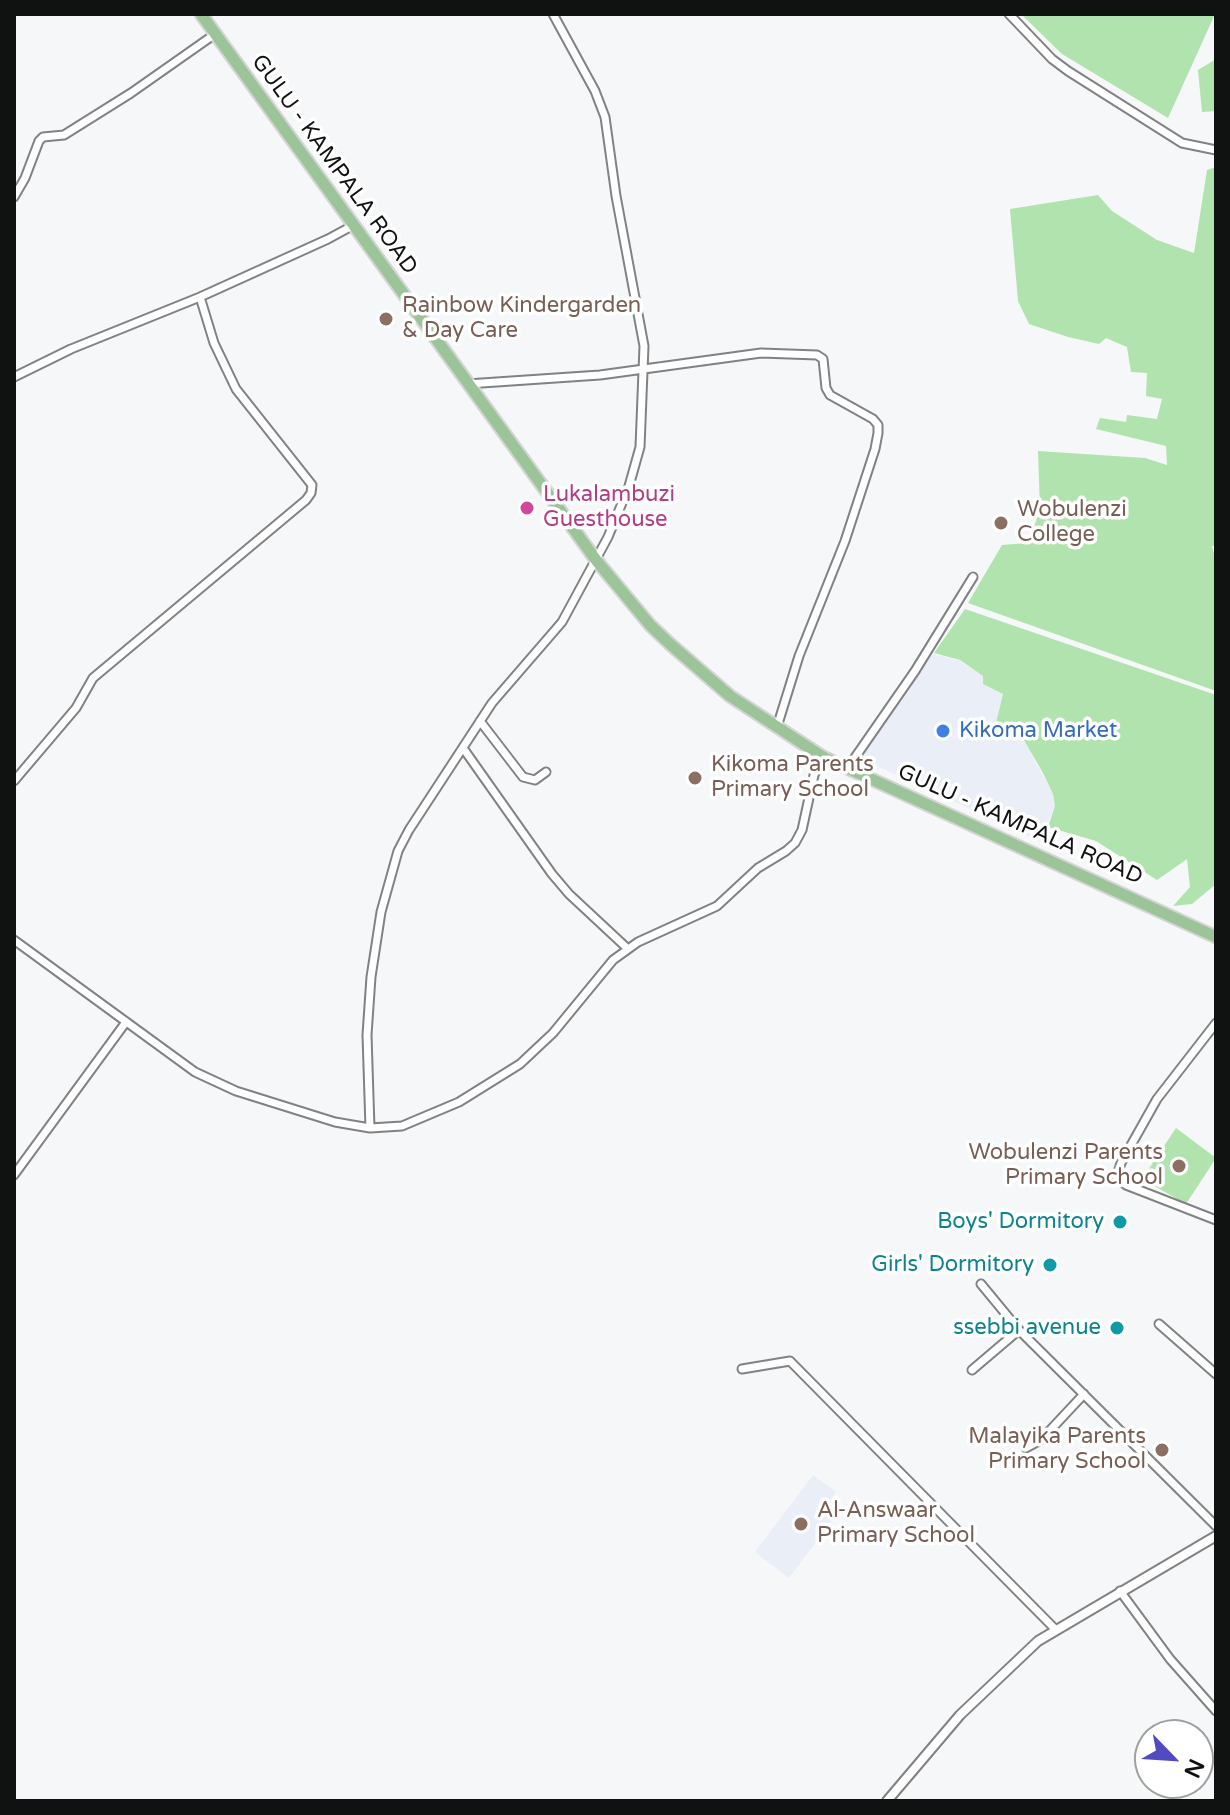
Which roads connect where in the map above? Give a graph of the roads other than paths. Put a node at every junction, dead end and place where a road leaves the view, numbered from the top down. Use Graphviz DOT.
graph roads {
  1 [pos="201,14"];
  2 [pos="553,14"];
  3 [pos="1009,14"];
  4 [pos="215,34"];
  5 [pos="1216,150"];
  6 [pos="14,197"];
  7 [pos="352,226"];
  8 [pos="200,297"];
  9 [pos="645,368"];
  10 [pos="14,377"];
  11 [pos="467,384"];
  12 [pos="596,560"];
  13 [pos="973,577"];
  14 [pos="480,721"];
  15 [pos="777,727"];
  16 [pos="463,748"];
  17 [pos="823,757"];
  18 [pos="847,769"];
  19 [pos="546,772"];
  20 [pos="14,781"];
  21 [pos="1216,937"];
  22 [pos="14,940"];
  23 [pos="628,949"];
  24 [pos="126,1022"];
  25 [pos="1216,1023"];
  26 [pos="370,1128"];
  27 [pos="14,1175"];
  28 [pos="1216,1220"];
  29 [pos="981,1284"];
  30 [pos="1159,1324"];
  31 [pos="1019,1330"];
  32 [pos="742,1369"];
  33 [pos="972,1370"];
  34 [pos="1216,1374"];
  35 [pos="1084,1394"];
  36 [pos="1026,1448"];
  37 [pos="1216,1526"];
  38 [pos="1216,1536"];
  39 [pos="1120,1591"];
  40 [pos="1055,1629"];
  41 [pos="1216,1711"];
  42 [pos="887,1801"];
  1 -- 4 [label="main road, GULU - KAMPALA ROAD"];
  2 -- 9 [label="street"];
  3 -- 5 [label="street"];
  4 -- 6 [label="street"];
  4 -- 7 [label="main road, GULU - KAMPALA ROAD"];
  7 -- 8 [label="street"];
  7 -- 11 [label="main road, GULU - KAMPALA ROAD"];
  8 -- 10 [label="street"];
  8 -- 20 [label="street"];
  9 -- 11 [label="street"];
  9 -- 12 [label="street"];
  9 -- 15 [label="street"];
  11 -- 12 [label="main road, GULU - KAMPALA ROAD"];
  12 -- 14 [label="street"];
  12 -- 15 [label="main road, GULU - KAMPALA ROAD"];
  13 -- 18 [label="street"];
  14 -- 16 [label="street"];
  14 -- 19 [label="street"];
  15 -- 17 [label="main road, GULU - KAMPALA ROAD"];
  16 -- 23 [label="street"];
  16 -- 26 [label="street"];
  17 -- 18 [label="main road, GULU - KAMPALA ROAD"];
  17 -- 23 [label="street"];
  18 -- 21 [label="main road, GULU - KAMPALA ROAD"];
  22 -- 24 [label="street"];
  23 -- 26 [label="street"];
  24 -- 26 [label="street"];
  24 -- 27 [label="street"];
  25 -- 28 [label="street"];
  29 -- 31 [label="street"];
  30 -- 34 [label="street"];
  31 -- 33 [label="street"];
  31 -- 35 [label="street"];
  32 -- 40 [label="street"];
  35 -- 36 [label="street"];
  35 -- 37 [label="street"];
  38 -- 39 [label="street"];
  39 -- 40 [label="street"];
  39 -- 41 [label="street"];
  40 -- 42 [label="street"];
}
